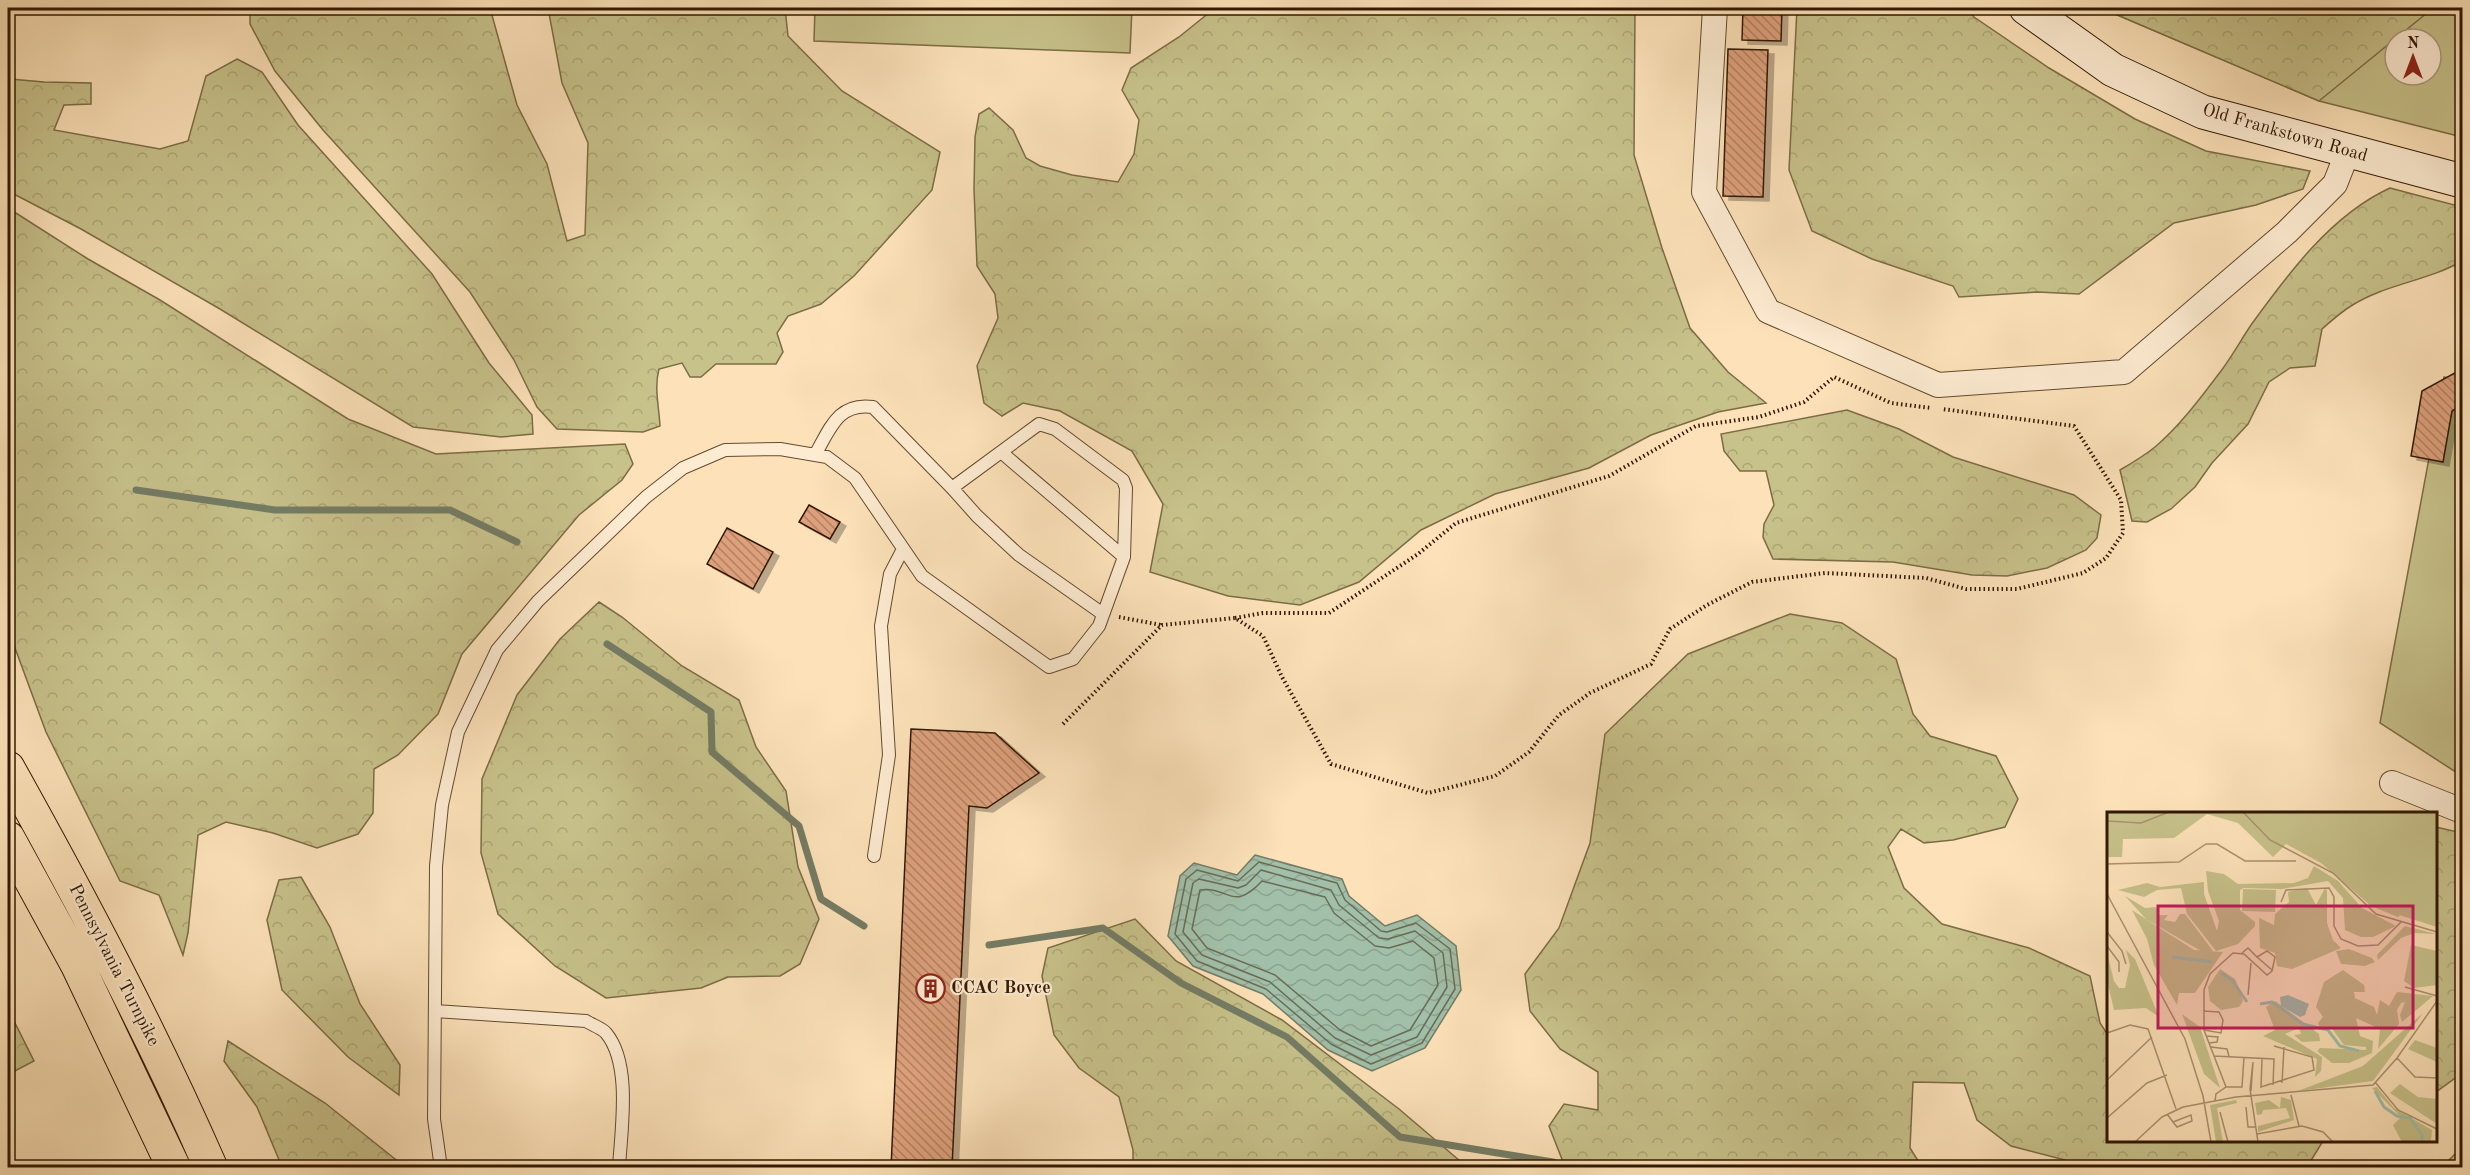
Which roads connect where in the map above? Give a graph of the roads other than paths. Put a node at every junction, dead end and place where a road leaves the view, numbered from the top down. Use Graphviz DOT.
graph roads {
  1 [pos="1715,8"];
  2 [pos="2026,8"];
  3 [pos="2348,151"];
  4 [pos="2463,181"];
  5 [pos="1001,452"];
  6 [pos="815,455"];
  7 [pos="952,488"];
  8 [pos="903,549"];
  9 [pos="1124,557"];
  10 [pos="1103,614"];
  11 [pos="8,768"];
  12 [pos="2392,783"];
  13 [pos="2463,810"];
  14 [pos="8,838"];
  15 [pos="874,856"];
  16 [pos="435,1011"];
  17 [pos="174,1167"];
  18 [pos="212,1167"];
  19 [pos="441,1167"];
  20 [pos="618,1167"];
  1 -- 3 [label="street"];
  2 -- 3 [label="street, Old Frankstown Road"];
  3 -- 4 [label="street, Old Frankstown Road"];
  5 -- 7 [label="lane"];
  5 -- 9 [label="lane"];
  5 -- 9 [label="lane"];
  6 -- 7 [label="lane"];
  6 -- 8 [label="lane"];
  6 -- 16 [label="lane"];
  7 -- 10 [label="lane"];
  8 -- 10 [label="lane"];
  8 -- 15 [label="lane"];
  9 -- 10 [label="lane"];
  11 -- 18 [label="highway, Pennsylvania Turnpike"];
  12 -- 13 [label="street"];
  14 -- 17 [label="highway, Pennsylvania Turnpike"];
  16 -- 19 [label="lane"];
  16 -- 20 [label="lane"];
}
